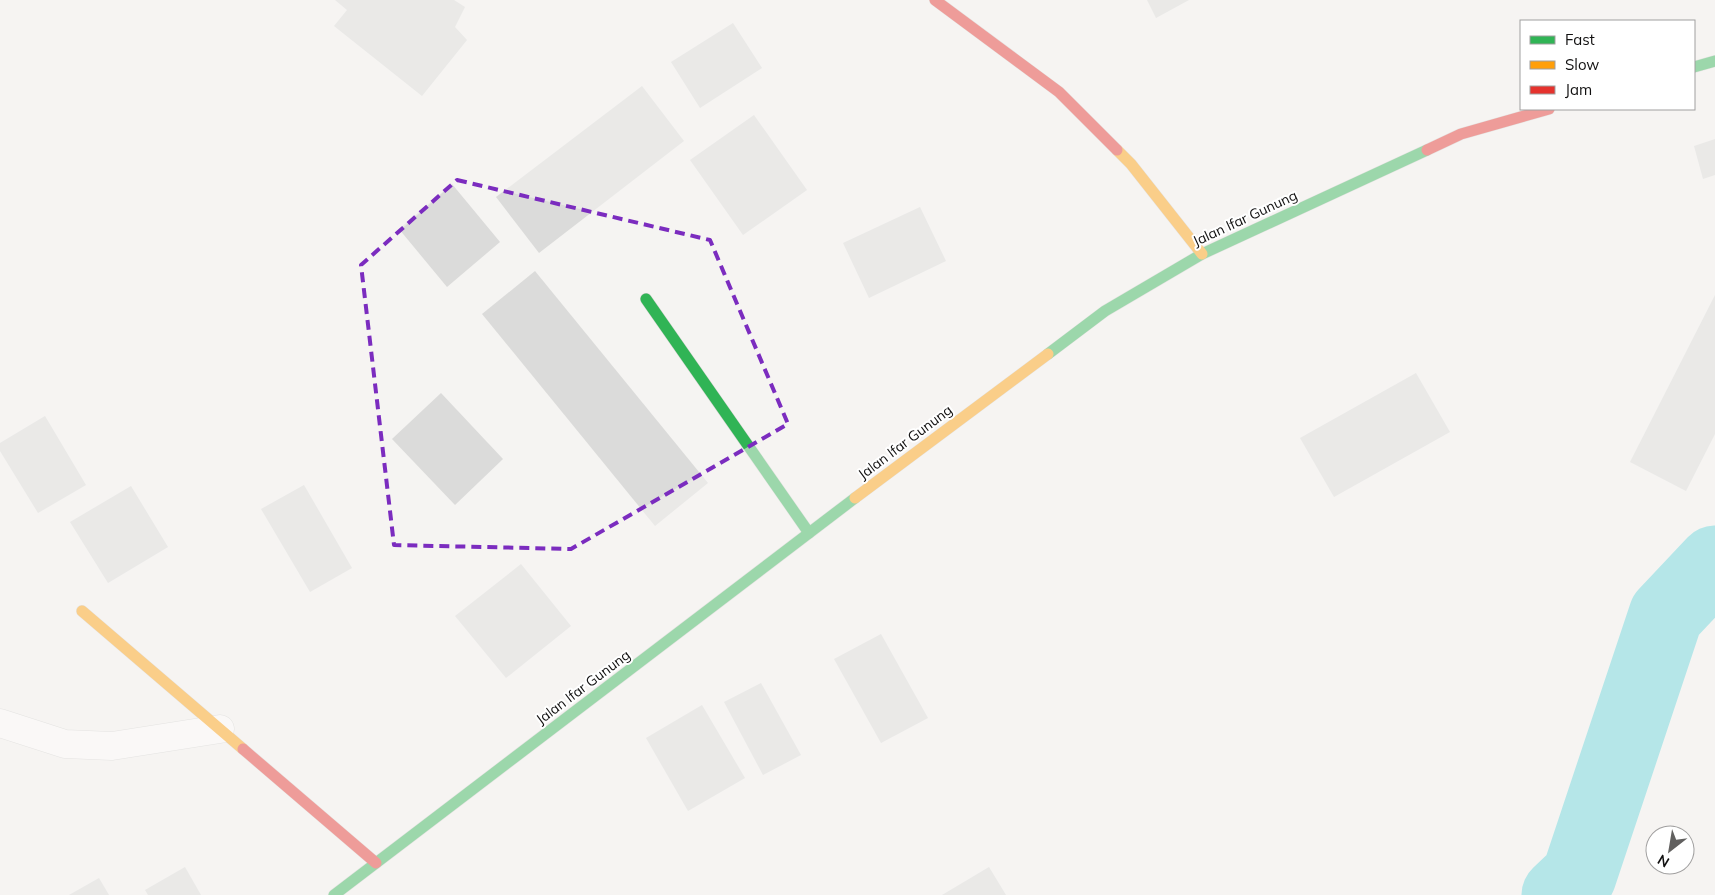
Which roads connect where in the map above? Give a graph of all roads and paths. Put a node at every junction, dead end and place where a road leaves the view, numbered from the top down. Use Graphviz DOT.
graph roads {
  1 [pos="935,0"];
  2 [pos="1715,61"];
  3 [pos="1695,67"];
  4 [pos="1545,110"];
  5 [pos="1202,254"];
  6 [pos="646,299"];
  7 [pos="809,533"];
  8 [pos="82,611"];
  9 [pos="0,724"];
  10 [pos="220,729"];
  11 [pos="376,863"];
  12 [pos="334,895"];
  1 -- 5 [label="street"];
  2 -- 3 [label="street"];
  4 -- 5 [label="street, Jalan Ifar Gunung"];
  5 -- 7 [label="street, Jalan Ifar Gunung"];
  6 -- 7 [label="street"];
  7 -- 11 [label="street, Jalan Ifar Gunung"];
  8 -- 10 [label="street"];
  9 -- 10 [label="street"];
  10 -- 11 [label="street"];
  11 -- 12 [label="street, Jalan Ifar Gunung"];
}
